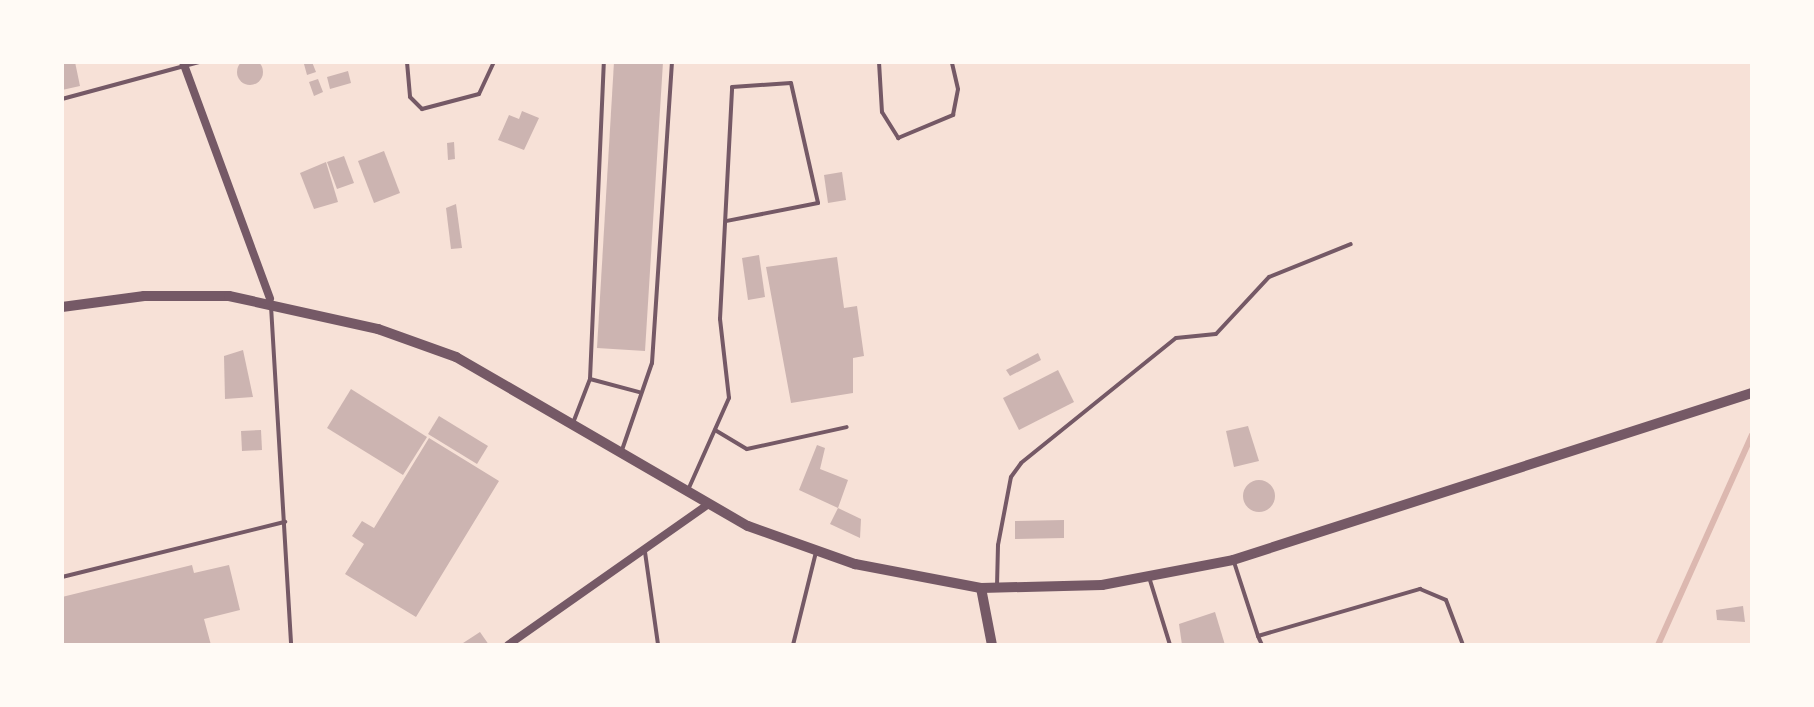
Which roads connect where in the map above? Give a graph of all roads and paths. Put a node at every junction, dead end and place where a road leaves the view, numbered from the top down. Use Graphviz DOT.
graph roads {
  1 [pos="199,62"];
  2 [pos="407,62"];
  3 [pos="494,62"];
  4 [pos="604,62"];
  5 [pos="672,62"];
  6 [pos="879,62"];
  7 [pos="952,62"];
  8 [pos="184,65"];
  9 [pos="62,99"];
  10 [pos="726,221"];
  11 [pos="1351,244"];
  12 [pos="270,299"];
  13 [pos="62,307"];
  14 [pos="590,379"];
  15 [pos="639,392"];
  16 [pos="1752,393"];
  17 [pos="573,423"];
  18 [pos="847,427"];
  19 [pos="715,430"];
  20 [pos="621,452"];
  21 [pos="687,493"];
  22 [pos="707,505"];
  23 [pos="285,522"];
  24 [pos="645,552"];
  25 [pos="816,552"];
  26 [pos="1233,560"];
  27 [pos="62,577"];
  28 [pos="1149,577"];
  29 [pos="981,588"];
  30 [pos="997,588"];
  31 [pos="1258,636"];
  32 [pos="291,645"];
  33 [pos="508,645"];
  34 [pos="658,645"];
  35 [pos="793,645"];
  36 [pos="992,645"];
  37 [pos="1170,645"];
  38 [pos="1262,645"];
  39 [pos="1463,645"];
  1 -- 8 [label="lane"];
  2 -- 3 [label="lane"];
  4 -- 14 [label="lane"];
  5 -- 15 [label="lane"];
  6 -- 7 [label="lane"];
  8 -- 9 [label="lane"];
  8 -- 12 [label="street"];
  10 -- 10 [label="lane"];
  10 -- 19 [label="lane"];
  11 -- 30 [label="lane"];
  12 -- 13 [label="street"];
  12 -- 17 [label="street"];
  12 -- 23 [label="lane"];
  14 -- 15 [label="lane"];
  14 -- 17 [label="lane"];
  15 -- 20 [label="lane"];
  16 -- 26 [label="street"];
  17 -- 20 [label="street"];
  18 -- 19 [label="lane"];
  19 -- 21 [label="lane"];
  20 -- 21 [label="street"];
  21 -- 22 [label="street"];
  22 -- 24 [label="street"];
  22 -- 25 [label="street"];
  23 -- 27 [label="lane"];
  23 -- 32 [label="lane"];
  24 -- 33 [label="street"];
  24 -- 34 [label="lane"];
  25 -- 29 [label="street"];
  25 -- 35 [label="lane"];
  26 -- 28 [label="street"];
  26 -- 31 [label="lane"];
  28 -- 30 [label="street"];
  28 -- 37 [label="lane"];
  29 -- 30 [label="street"];
  29 -- 36 [label="street"];
  31 -- 38 [label="lane"];
  31 -- 39 [label="lane"];
}
